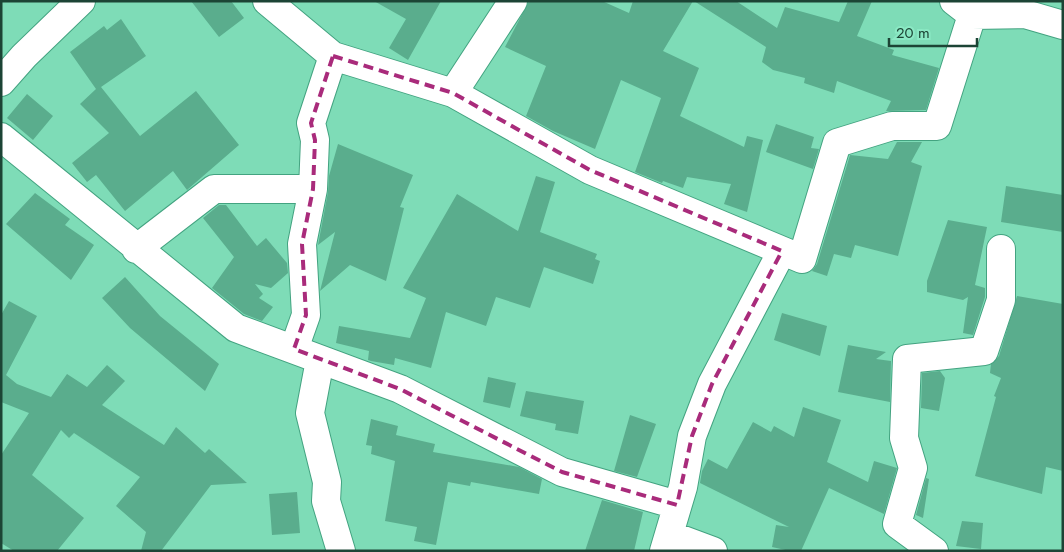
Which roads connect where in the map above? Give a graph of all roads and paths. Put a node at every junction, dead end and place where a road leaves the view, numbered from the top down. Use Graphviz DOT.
graph roads {
  1 [pos="81,1"];
  2 [pos="267,1"];
  3 [pos="513,1"];
  4 [pos="963,8"];
  5 [pos="1063,24"];
  6 [pos="333,56"];
  7 [pos="1,82"];
  8 [pos="453,93"];
  9 [pos="1,137"];
  10 [pos="313,189"];
  11 [pos="136,249"];
  12 [pos="1001,250"];
  13 [pos="782,251"];
  14 [pos="294,349"];
  15 [pos="320,360"];
  16 [pos="677,505"];
  17 [pos="667,543"];
  18 [pos="340,551"];
  19 [pos="713,551"];
  20 [pos="934,551"];
  1 -- 7 [label="street"];
  2 -- 6 [label="street"];
  3 -- 8 [label="street"];
  4 -- 5 [label="street"];
  4 -- 13 [label="street"];
  6 -- 8 [label="street"];
  6 -- 10 [label="street"];
  8 -- 13 [label="street"];
  9 -- 11 [label="street"];
  10 -- 11 [label="street"];
  10 -- 14 [label="street"];
  11 -- 14 [label="street"];
  12 -- 20 [label="street"];
  13 -- 16 [label="street"];
  14 -- 15 [label="street"];
  15 -- 16 [label="street"];
  15 -- 18 [label="street"];
  16 -- 17 [label="street"];
  17 -- 19 [label="street"];
}
